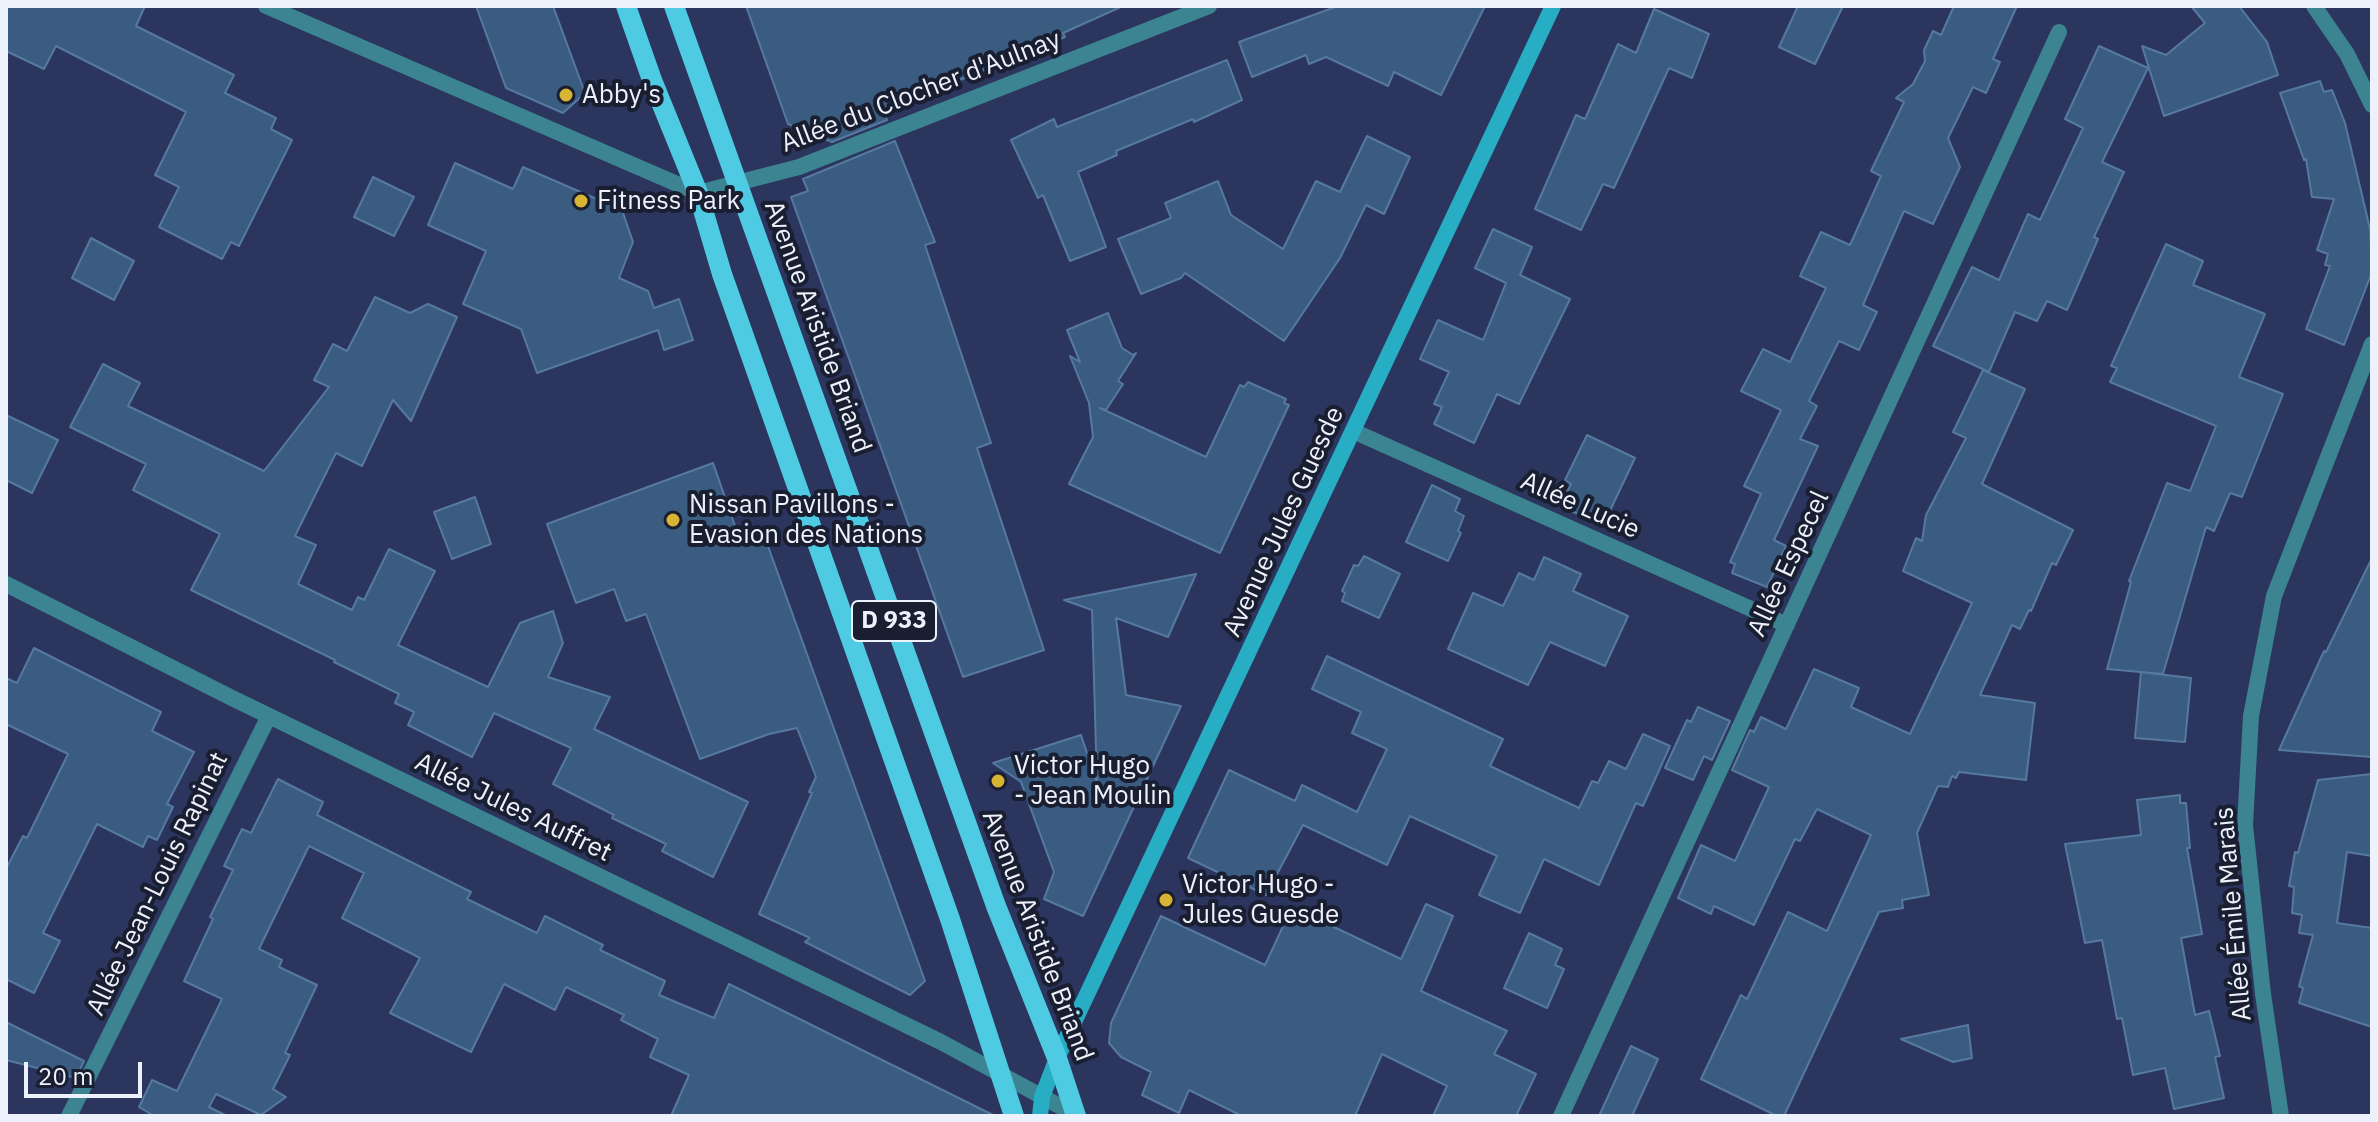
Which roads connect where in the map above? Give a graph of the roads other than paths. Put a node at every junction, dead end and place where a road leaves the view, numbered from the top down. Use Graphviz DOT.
graph roads {
  1 [pos="266,6"];
  2 [pos="626,6"];
  3 [pos="674,6"];
  4 [pos="1209,6"];
  5 [pos="1553,6"];
  6 [pos="2316,6"];
  7 [pos="2059,32"];
  8 [pos="2372,105"];
  9 [pos="737,182"];
  10 [pos="698,193"];
  11 [pos="2372,344"];
  12 [pos="1353,431"];
  13 [pos="6,584"];
  14 [pos="1787,625"];
  15 [pos="269,716"];
  16 [pos="1057,1058"];
  17 [pos="999,1073"];
  18 [pos="1042,1097"];
  19 [pos="1010,1112"];
  20 [pos="69,1116"];
  21 [pos="1040,1116"];
  22 [pos="1076,1116"];
  23 [pos="1561,1116"];
  24 [pos="2281,1116"];
  1 -- 10 [label="street"];
  2 -- 10 [label="main road, D 933"];
  3 -- 9 [label="main road, Avenue Aristide Briand / D 933"];
  4 -- 9 [label="street, Allée du Clocher d'Aulnay"];
  5 -- 12 [label="street, Avenue Jules Guesde"];
  6 -- 8 [label="street"];
  7 -- 14 [label="street, Allée Especel"];
  9 -- 10 [label="street, Allée du Clocher d'Aulnay"];
  9 -- 16 [label="main road, Avenue Aristide Briand / D 933"];
  10 -- 17 [label="main road, D 933"];
  11 -- 24 [label="street, Allée Émile Marais"];
  12 -- 14 [label="street, Allée Lucie"];
  12 -- 16 [label="street, Avenue Jules Guesde"];
  13 -- 15 [label="street, Allée Jules Auffret"];
  14 -- 23 [label="street, Allée Especel"];
  15 -- 17 [label="street, Allée Jules Auffret"];
  15 -- 20 [label="street, Allée Jean-Louis Rapinat"];
  16 -- 18 [label="street, Avenue Jules Guesde"];
  16 -- 22 [label="main road, Avenue Aristide Briand / D 933"];
  17 -- 18 [label="street, Allée Jules Auffret"];
  17 -- 19 [label="main road, D 933"];
  18 -- 19 [label="street"];
  18 -- 21 [label="street, Avenue Jules Guesde"];
  18 -- 22 [label="street, Allée Jules Auffret"];
}
